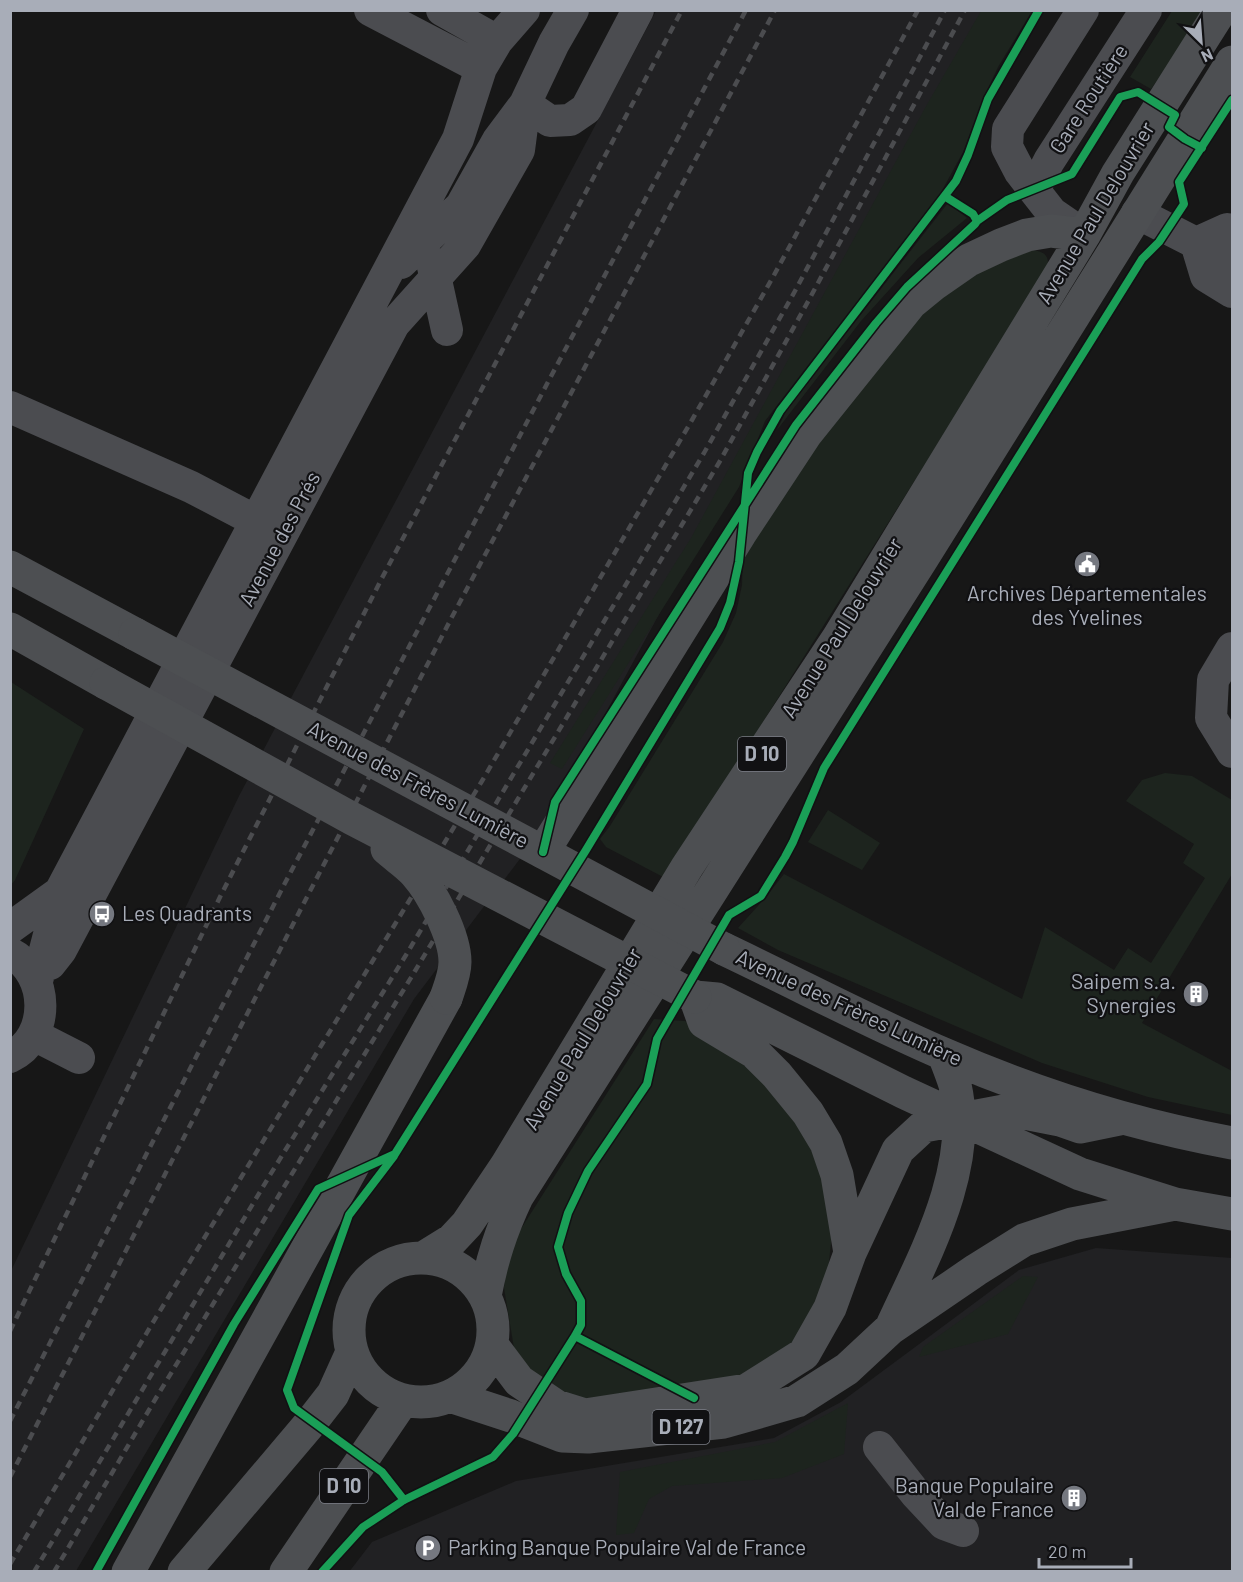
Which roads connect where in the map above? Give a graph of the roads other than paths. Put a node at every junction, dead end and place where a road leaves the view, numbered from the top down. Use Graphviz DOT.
graph roads {
  1 [pos="370,10"];
  2 [pos="442,10"];
  3 [pos="524,10"];
  4 [pos="573,10"];
  5 [pos="638,10"];
  6 [pos="1083,10"];
  7 [pos="1146,10"];
  8 [pos="1221,10"];
  9 [pos="497,41"];
  10 [pos="1233,62"];
  11 [pos="482,68"];
  12 [pos="525,104"];
  13 [pos="1034,190"];
  14 [pos="421,208"];
  15 [pos="1137,213"];
  16 [pos="1233,232"];
  17 [pos="1084,236"];
  18 [pos="427,238"];
  19 [pos="1196,243"];
  20 [pos="1233,264"];
  21 [pos="435,277"];
  22 [pos="384,278"];
  23 [pos="1233,292"];
  24 [pos="447,330"];
  25 [pos="10,407"];
  26 [pos="256,521"];
  27 [pos="10,567"];
  28 [pos="10,629"];
  29 [pos="1233,648"];
  30 [pos="10,651"];
  31 [pos="66,660"];
  32 [pos="1233,752"];
  33 [pos="351,818"];
  34 [pos="543,852"];
  35 [pos="60,892"];
  36 [pos="10,928"];
  37 [pos="10,953"];
  38 [pos="37,981"];
  39 [pos="695,997"];
  40 [pos="34,1035"];
  41 [pos="944,1055"];
  42 [pos="10,1057"];
  43 [pos="79,1058"];
  44 [pos="959,1119"];
  45 [pos="1119,1119"];
  46 [pos="1233,1143"];
  47 [pos="1233,1200"];
  48 [pos="1175,1204"];
  49 [pos="1233,1214"];
  50 [pos="850,1253"];
  51 [pos="423,1258"];
  52 [pos="485,1296"];
  53 [pos="891,1328"];
  54 [pos="492,1345"];
  55 [pos="352,1352"];
  56 [pos="450,1396"];
  57 [pos="403,1400"];
  58 [pos="879,1447"];
  59 [pos="963,1531"];
  60 [pos="128,1572"];
  61 [pos="184,1572"];
  62 [pos="286,1572"];
  1 -- 11 [label="street"];
  2 -- 9 [label="street"];
  3 -- 9 [label="street, Avenue des Prés"];
  4 -- 12 [label="street, Avenue des Prés"];
  5 -- 12 [label="street"];
  6 -- 13 [label="street"];
  7 -- 13 [label="street, Gare Routière"];
  8 -- 17 [label="main road, Avenue Paul Delouvrier / D 10"];
  9 -- 11 [label="street, Avenue des Prés"];
  10 -- 15 [label="main road, Avenue Paul Delouvrier / D 10"];
  11 -- 14 [label="street, Avenue des Prés"];
  12 -- 18 [label="street, Avenue des Prés"];
  12 -- 21 [label="street, Avenue des Prés"];
  13 -- 17 [label="street"];
  14 -- 18 [label="street"];
  14 -- 22 [label="street, Avenue des Prés"];
  15 -- 19 [label="street"];
  15 -- 52 [label="main road, Avenue Paul Delouvrier / D 10"];
  16 -- 19 [label="street"];
  17 -- 34 [label="main road"];
  17 -- 51 [label="main road, Avenue Paul Delouvrier / D 10"];
  18 -- 21 [label="street"];
  18 -- 22 [label="street, Avenue des Prés"];
  19 -- 20 [label="street"];
  19 -- 23 [label="street"];
  21 -- 24 [label="street"];
  21 -- 38 [label="street, Avenue des Prés"];
  22 -- 26 [label="street, Avenue des Prés"];
  25 -- 26 [label="street"];
  26 -- 35 [label="street, Avenue des Prés"];
  27 -- 34 [label="main road, Avenue des Frères Lumière, bridge"];
  28 -- 31 [label="main road, D 127"];
  29 -- 32 [label="street"];
  30 -- 31 [label="main road, D 127"];
  31 -- 33 [label="main road, D 127, bridge"];
  33 -- 39 [label="main road, D 127, bridge"];
  33 -- 60 [label="main road, bridge"];
  34 -- 41 [label="main road, Avenue des Frères Lumière, bridge"];
  35 -- 36 [label="street, Avenue des Prés"];
  35 -- 38 [label="street, Avenue des Prés"];
  37 -- 38 [label="street"];
  38 -- 40 [label="street, Avenue des Prés"];
  39 -- 44 [label="main road, D 127"];
  39 -- 50 [label="main road"];
  40 -- 42 [label="street"];
  40 -- 43 [label="street"];
  41 -- 44 [label="main road, D 127"];
  41 -- 45 [label="main road, Avenue des Frères Lumière"];
  44 -- 45 [label="main road"];
  44 -- 48 [label="main road, D 127"];
  44 -- 50 [label="main road"];
  44 -- 53 [label="main road, D 127"];
  45 -- 46 [label="main road, Avenue des Frères Lumière"];
  47 -- 48 [label="main road, D 127"];
  48 -- 49 [label="main road, D 127"];
  48 -- 53 [label="main road, D 127"];
  50 -- 54 [label="main road"];
  51 -- 52 [label="main road"];
  51 -- 55 [label="main road"];
  52 -- 54 [label="main road"];
  53 -- 56 [label="main road, D 127"];
  54 -- 56 [label="main road"];
  55 -- 57 [label="main road"];
  55 -- 61 [label="main road"];
  56 -- 57 [label="main road"];
  57 -- 62 [label="main road, D 10"];
  58 -- 59 [label="street"];
}
